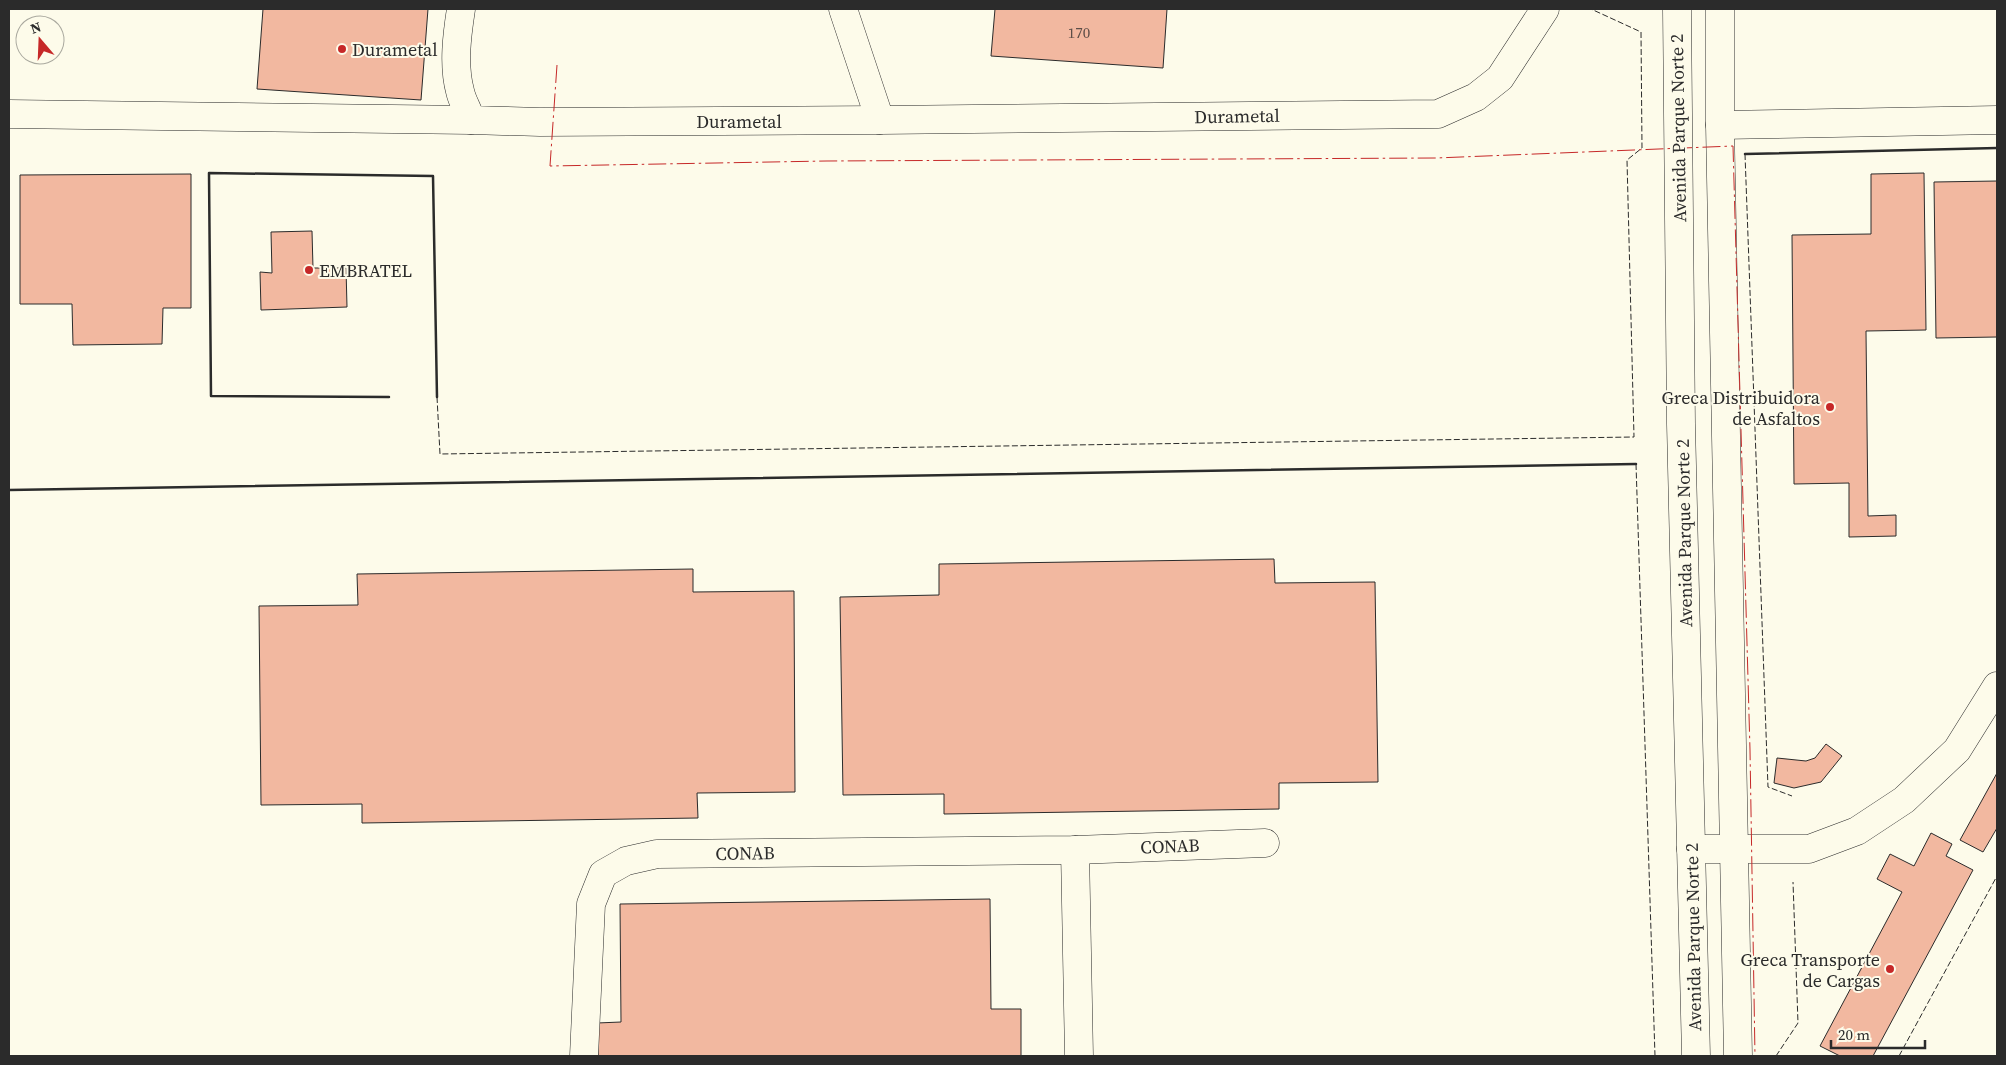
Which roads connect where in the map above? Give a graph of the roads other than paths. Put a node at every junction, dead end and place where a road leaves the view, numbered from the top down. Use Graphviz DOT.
graph roads {
  1 [pos="461,9"];
  2 [pos="843,9"];
  3 [pos="1545,9"];
  4 [pos="1677,9"];
  5 [pos="1720,9"];
  6 [pos="1678,107"];
  7 [pos="9,114"];
  8 [pos="1720,116"];
  9 [pos="472,120"];
  10 [pos="880,120"];
  11 [pos="1997,120"];
  12 [pos="1997,686"];
  13 [pos="1265,843"];
  14 [pos="1733,847"];
  15 [pos="1691,849"];
  16 [pos="1075,850"];
  17 [pos="584,1056"];
  18 [pos="1079,1056"];
  19 [pos="1696,1056"];
  20 [pos="1738,1056"];
  1 -- 9 [label="street"];
  2 -- 10 [label="street"];
  3 -- 10 [label="street, Durametal"];
  4 -- 6 [label="street, Avenida Parque Norte 2"];
  5 -- 8 [label="street"];
  6 -- 8 [label="street"];
  6 -- 15 [label="street, Avenida Parque Norte 2"];
  7 -- 9 [label="street, Durametal"];
  8 -- 11 [label="street"];
  8 -- 14 [label="street"];
  9 -- 10 [label="street, Durametal"];
  12 -- 14 [label="street"];
  13 -- 16 [label="street, CONAB"];
  14 -- 15 [label="street"];
  14 -- 20 [label="street"];
  15 -- 19 [label="street, Avenida Parque Norte 2"];
  16 -- 17 [label="street, CONAB"];
  16 -- 18 [label="street"];
}
